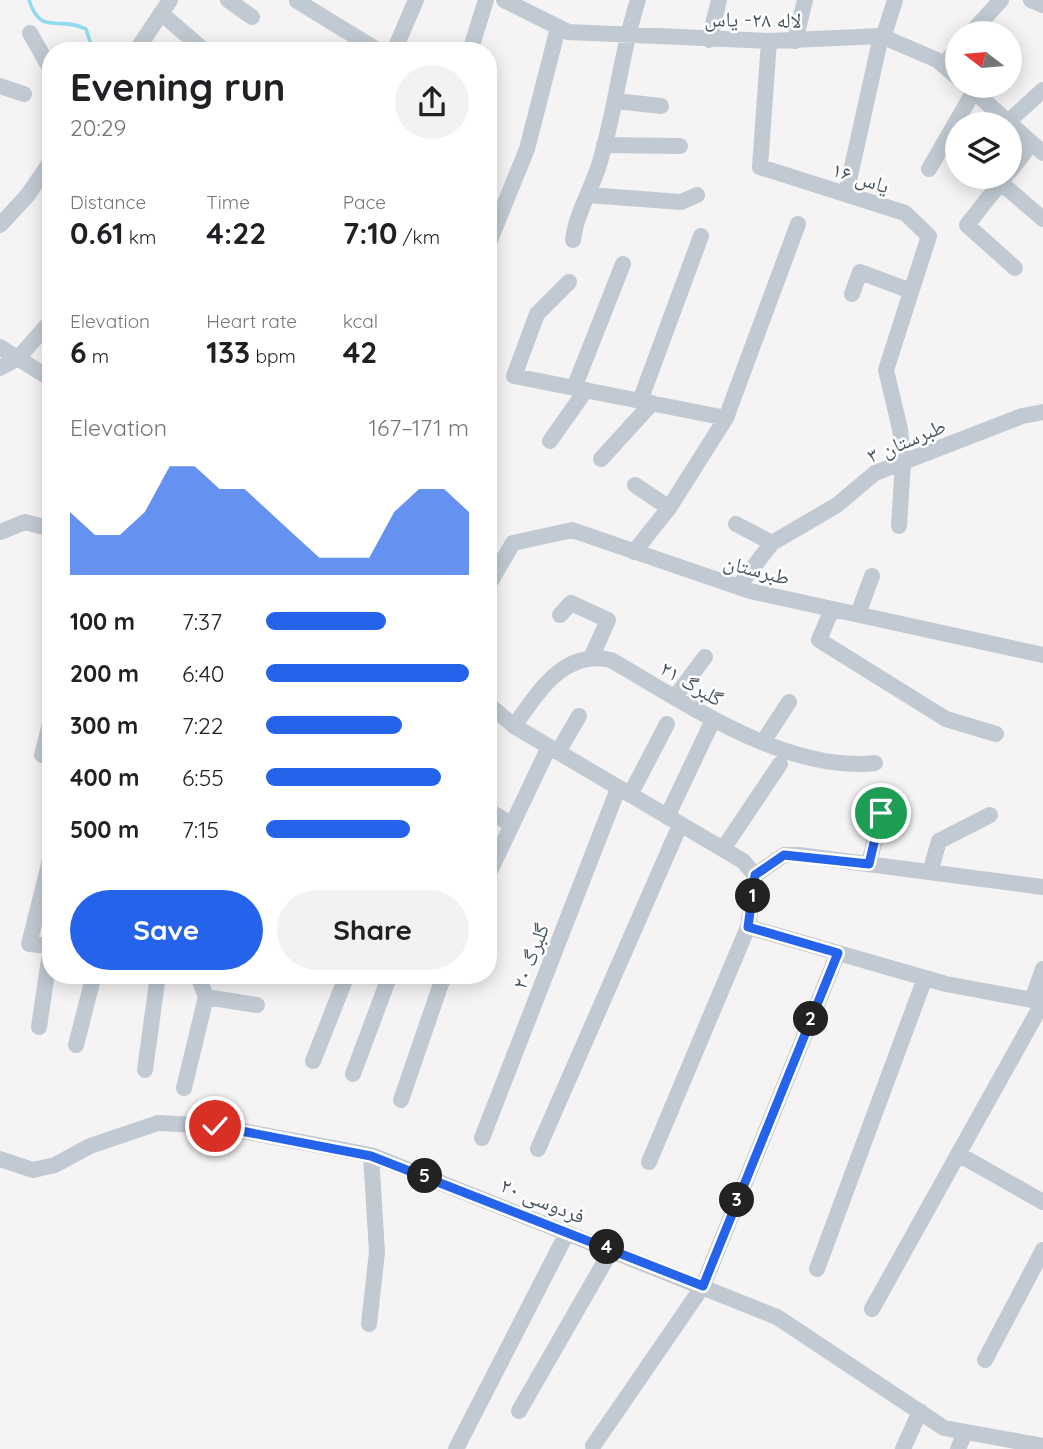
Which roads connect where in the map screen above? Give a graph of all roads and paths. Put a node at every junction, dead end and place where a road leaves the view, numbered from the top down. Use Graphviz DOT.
graph roads {
  1 [pos="228,0"];
  2 [pos="415,0"];
  3 [pos="486,0"];
  4 [pos="504,0"];
  5 [pos="638,0"];
  6 [pos="719,0"];
  7 [pos="805,0"];
  8 [pos="895,0"];
  9 [pos="1001,0"];
  10 [pos="1031,0"];
  11 [pos="297,1"];
  12 [pos="1043,5"];
  13 [pos="166,7"];
  14 [pos="251,17"];
  15 [pos="982,21"];
  16 [pos="558,28"];
  17 [pos="30,33"];
  18 [pos="627,36"];
  19 [pos="881,36"];
  20 [pos="709,40"];
  21 [pos="769,41"];
  22 [pos="795,41"];
  23 [pos="141,42"];
  24 [pos="197,42"];
  25 [pos="364,42"];
  26 [pos="398,42"];
  27 [pos="473,42"];
  28 [pos="42,54"];
  29 [pos="945,63"];
  30 [pos="943,65"];
  31 [pos="0,86"];
  32 [pos="1043,90"];
  33 [pos="24,94"];
  34 [pos="966,98"];
  35 [pos="983,98"];
  36 [pos="616,101"];
  37 [pos="661,106"];
  38 [pos="999,112"];
  39 [pos="1019,112"];
  40 [pos="1022,133"];
  41 [pos="604,145"];
  42 [pos="680,146"];
  43 [pos="1038,148"];
  44 [pos="1022,162"];
  45 [pos="929,169"];
  46 [pos="42,174"];
  47 [pos="996,189"];
  48 [pos="1016,189"];
  49 [pos="846,194"];
  50 [pos="588,195"];
  51 [pos="697,195"];
  52 [pos="1043,219"];
  53 [pos="497,223"];
  54 [pos="798,224"];
  55 [pos="0,225"];
  56 [pos="701,236"];
  57 [pos="573,240"];
  58 [pos="623,264"];
  59 [pos="1015,268"];
  60 [pos="569,282"];
  61 [pos="911,291"];
  62 [pos="852,294"];
  63 [pos="42,331"];
  64 [pos="0,347"];
  65 [pos="18,358"];
  66 [pos="0,368"];
  67 [pos="42,373"];
  68 [pos="580,389"];
  69 [pos="646,402"];
  70 [pos="1043,412"];
  71 [pos="726,418"];
  72 [pos="550,441"];
  73 [pos="601,459"];
  74 [pos="903,462"];
  75 [pos="635,485"];
  76 [pos="669,508"];
  77 [pos="737,524"];
  78 [pos="899,526"];
  79 [pos="42,527"];
  80 [pos="0,532"];
  81 [pos="772,543"];
  82 [pos="634,552"];
  83 [pos="497,571"];
  84 [pos="872,576"];
  85 [pos="738,587"];
  86 [pos="832,609"];
  87 [pos="858,614"];
  88 [pos="561,615"];
  89 [pos="1043,655"];
  90 [pos="705,657"];
  91 [pos="591,658"];
  92 [pos="675,697"];
  93 [pos="789,702"];
  94 [pos="497,712"];
  95 [pos="579,716"];
  96 [pos="713,720"];
  97 [pos="667,724"];
  98 [pos="514,726"];
  99 [pos="996,734"];
  100 [pos="763,742"];
  101 [pos="553,750"];
  102 [pos="875,763"];
  103 [pos="780,764"];
  104 [pos="624,792"];
  105 [pos="881,813"];
  106 [pos="990,815"];
  107 [pos="497,816"];
  108 [pos="674,821"];
  109 [pos="512,825"];
  110 [pos="723,849"];
  111 [pos="497,856"];
  112 [pos="869,864"];
  113 [pos="930,872"];
  114 [pos="755,875"];
  115 [pos="1043,887"];
  116 [pos="42,892"];
  117 [pos="748,927"];
  118 [pos="42,945"];
  119 [pos="838,953"];
  120 [pos="1043,969"];
  121 [pos="925,978"];
  122 [pos="45,984"];
  123 [pos="92,984"];
  124 [pos="157,984"];
  125 [pos="201,984"];
  126 [pos="343,984"];
  127 [pos="387,984"];
  128 [pos="438,984"];
  129 [pos="206,997"];
  130 [pos="1039,1002"];
  131 [pos="257,1005"];
  132 [pos="39,1027"];
  133 [pos="76,1045"];
  134 [pos="313,1061"];
  135 [pos="145,1070"];
  136 [pos="353,1074"];
  137 [pos="184,1088"];
  138 [pos="401,1100"];
  139 [pos="482,1138"];
  140 [pos="538,1149"];
  141 [pos="958,1154"];
  142 [pos="371,1156"];
  143 [pos="0,1159"];
  144 [pos="649,1162"];
  145 [pos="1043,1202"];
  146 [pos="567,1233"];
  147 [pos="612,1249"];
  148 [pos="1043,1250"];
  149 [pos="817,1269"];
  150 [pos="703,1286"];
  151 [pos="872,1309"];
  152 [pos="369,1324"];
  153 [pos="985,1360"];
  154 [pos="519,1411"];
  155 [pos="920,1411"];
  156 [pos="965,1432"];
  157 [pos="593,1446"];
  158 [pos="1043,1446"];
  159 [pos="456,1449"];
  160 [pos="903,1449"];
  161 [pos="958,1449"];
  1 -- 14 [label="street"];
  2 -- 26 [label="street"];
  3 -- 27 [label="street"];
  4 -- 16 [label="street, لاله ۲۸- یاس"];
  5 -- 18 [label="street"];
  6 -- 20 [label="street"];
  7 -- 22 [label="street"];
  8 -- 19 [label="street"];
  9 -- 15 [label="street"];
  10 -- 12 [label="street"];
  11 -- 25 [label="street"];
  13 -- 23 [label="street"];
  13 -- 24 [label="street"];
  16 -- 18 [label="street, لاله ۲۸- یاس"];
  16 -- 53 [label="street"];
  17 -- 28 [label="street"];
  18 -- 20 [label="street, لاله ۲۸- یاس"];
  18 -- 36 [label="street"];
  19 -- 22 [label="street, لاله ۲۸- یاس"];
  19 -- 30 [label="street, لاله ۲۸- یاس"];
  19 -- 49 [label="street"];
  20 -- 21 [label="street, لاله ۲۸- یاس"];
  21 -- 22 [label="street, لاله ۲۸- یاس"];
  21 -- 49 [label="street, یاس ۱۶"];
  29 -- 30 [label="street"];
  31 -- 33 [label="street"];
  32 -- 39 [label="street"];
  34 -- 45 [label="street"];
  35 -- 38 [label="street"];
  36 -- 37 [label="street"];
  36 -- 41 [label="street"];
  40 -- 43 [label="street"];
  41 -- 42 [label="street"];
  41 -- 50 [label="street"];
  43 -- 44 [label="street"];
  46 -- 55 [label="street"];
  47 -- 59 [label="street"];
  48 -- 52 [label="street"];
  49 -- 61 [label="street, یاس ۱۶"];
  50 -- 51 [label="street"];
  50 -- 57 [label="street"];
  54 -- 71 [label="street"];
  56 -- 69 [label="street"];
  58 -- 68 [label="street"];
  60 -- 68 [label="street"];
  61 -- 62 [label="street"];
  61 -- 74 [label="street, یاس ۱۶"];
  63 -- 65 [label="street"];
  64 -- 65 [label="street"];
  65 -- 66 [label="street"];
  65 -- 67 [label="street"];
  68 -- 69 [label="street"];
  68 -- 72 [label="street"];
  69 -- 71 [label="street"];
  69 -- 73 [label="street"];
  70 -- 74 [label="street, طبرستان ۳"];
  71 -- 76 [label="street"];
  74 -- 78 [label="street"];
  74 -- 81 [label="street, طبرستان ۳"];
  75 -- 76 [label="street"];
  76 -- 82 [label="street"];
  77 -- 81 [label="street"];
  79 -- 80 [label="street"];
  81 -- 85 [label="street, طبرستان ۳"];
  82 -- 83 [label="street, طبرستان"];
  82 -- 85 [label="street, طبرستان"];
  84 -- 87 [label="street"];
  85 -- 86 [label="street, طبرستان"];
  86 -- 87 [label="street, طبرستان"];
  86 -- 99 [label="street"];
  87 -- 89 [label="street, طبرستان"];
  88 -- 91 [label="street"];
  90 -- 92 [label="street"];
  91 -- 92 [label="street, گلبرگ ۲۱"];
  91 -- 98 [label="street"];
  92 -- 96 [label="street, گلبرگ ۲۱"];
  93 -- 100 [label="street"];
  94 -- 98 [label="street"];
  95 -- 101 [label="street"];
  96 -- 100 [label="street, گلبرگ ۲۱"];
  96 -- 108 [label="street"];
  97 -- 104 [label="street, گلبرگ ۲۰"];
  98 -- 101 [label="street"];
  100 -- 102 [label="street, گلبرگ ۲۱"];
  101 -- 104 [label="street"];
  101 -- 109 [label="street"];
  103 -- 110 [label="street"];
  104 -- 108 [label="street"];
  104 -- 139 [label="street, گلبرگ ۲۰"];
  105 -- 112 [label="street"];
  106 -- 113 [label="street"];
  107 -- 109 [label="street"];
  108 -- 110 [label="street"];
  108 -- 140 [label="street"];
  109 -- 111 [label="street"];
  110 -- 114 [label="street"];
  112 -- 113 [label="street"];
  112 -- 114 [label="street"];
  113 -- 115 [label="street"];
  114 -- 117 [label="street"];
  116 -- 118 [label="street"];
  117 -- 119 [label="street"];
  117 -- 144 [label="street"];
  119 -- 121 [label="street"];
  119 -- 150 [label="street"];
  120 -- 130 [label="street"];
  121 -- 130 [label="street"];
  121 -- 149 [label="street"];
  122 -- 132 [label="street"];
  123 -- 133 [label="street"];
  124 -- 135 [label="street"];
  125 -- 129 [label="street"];
  126 -- 134 [label="street"];
  127 -- 136 [label="street"];
  128 -- 138 [label="street"];
  129 -- 131 [label="street"];
  129 -- 137 [label="street"];
  130 -- 141 [label="street"];
  141 -- 145 [label="street"];
  141 -- 151 [label="street"];
  142 -- 143 [label="street, فردوسی ۲۰"];
  142 -- 146 [label="street, فردوسی ۲۰"];
  142 -- 152 [label="street"];
  146 -- 147 [label="street, فردوسی ۲۰"];
  146 -- 159 [label="street"];
  147 -- 150 [label="street, فردوسی ۲۰"];
  147 -- 154 [label="street"];
  148 -- 153 [label="street"];
  150 -- 155 [label="street, فردوسی ۲۰"];
  150 -- 157 [label="street"];
  155 -- 156 [label="street, فردوسی ۲۰"];
  155 -- 160 [label="street"];
  156 -- 158 [label="street, فردوسی ۲۰"];
  156 -- 161 [label="street"];
}
